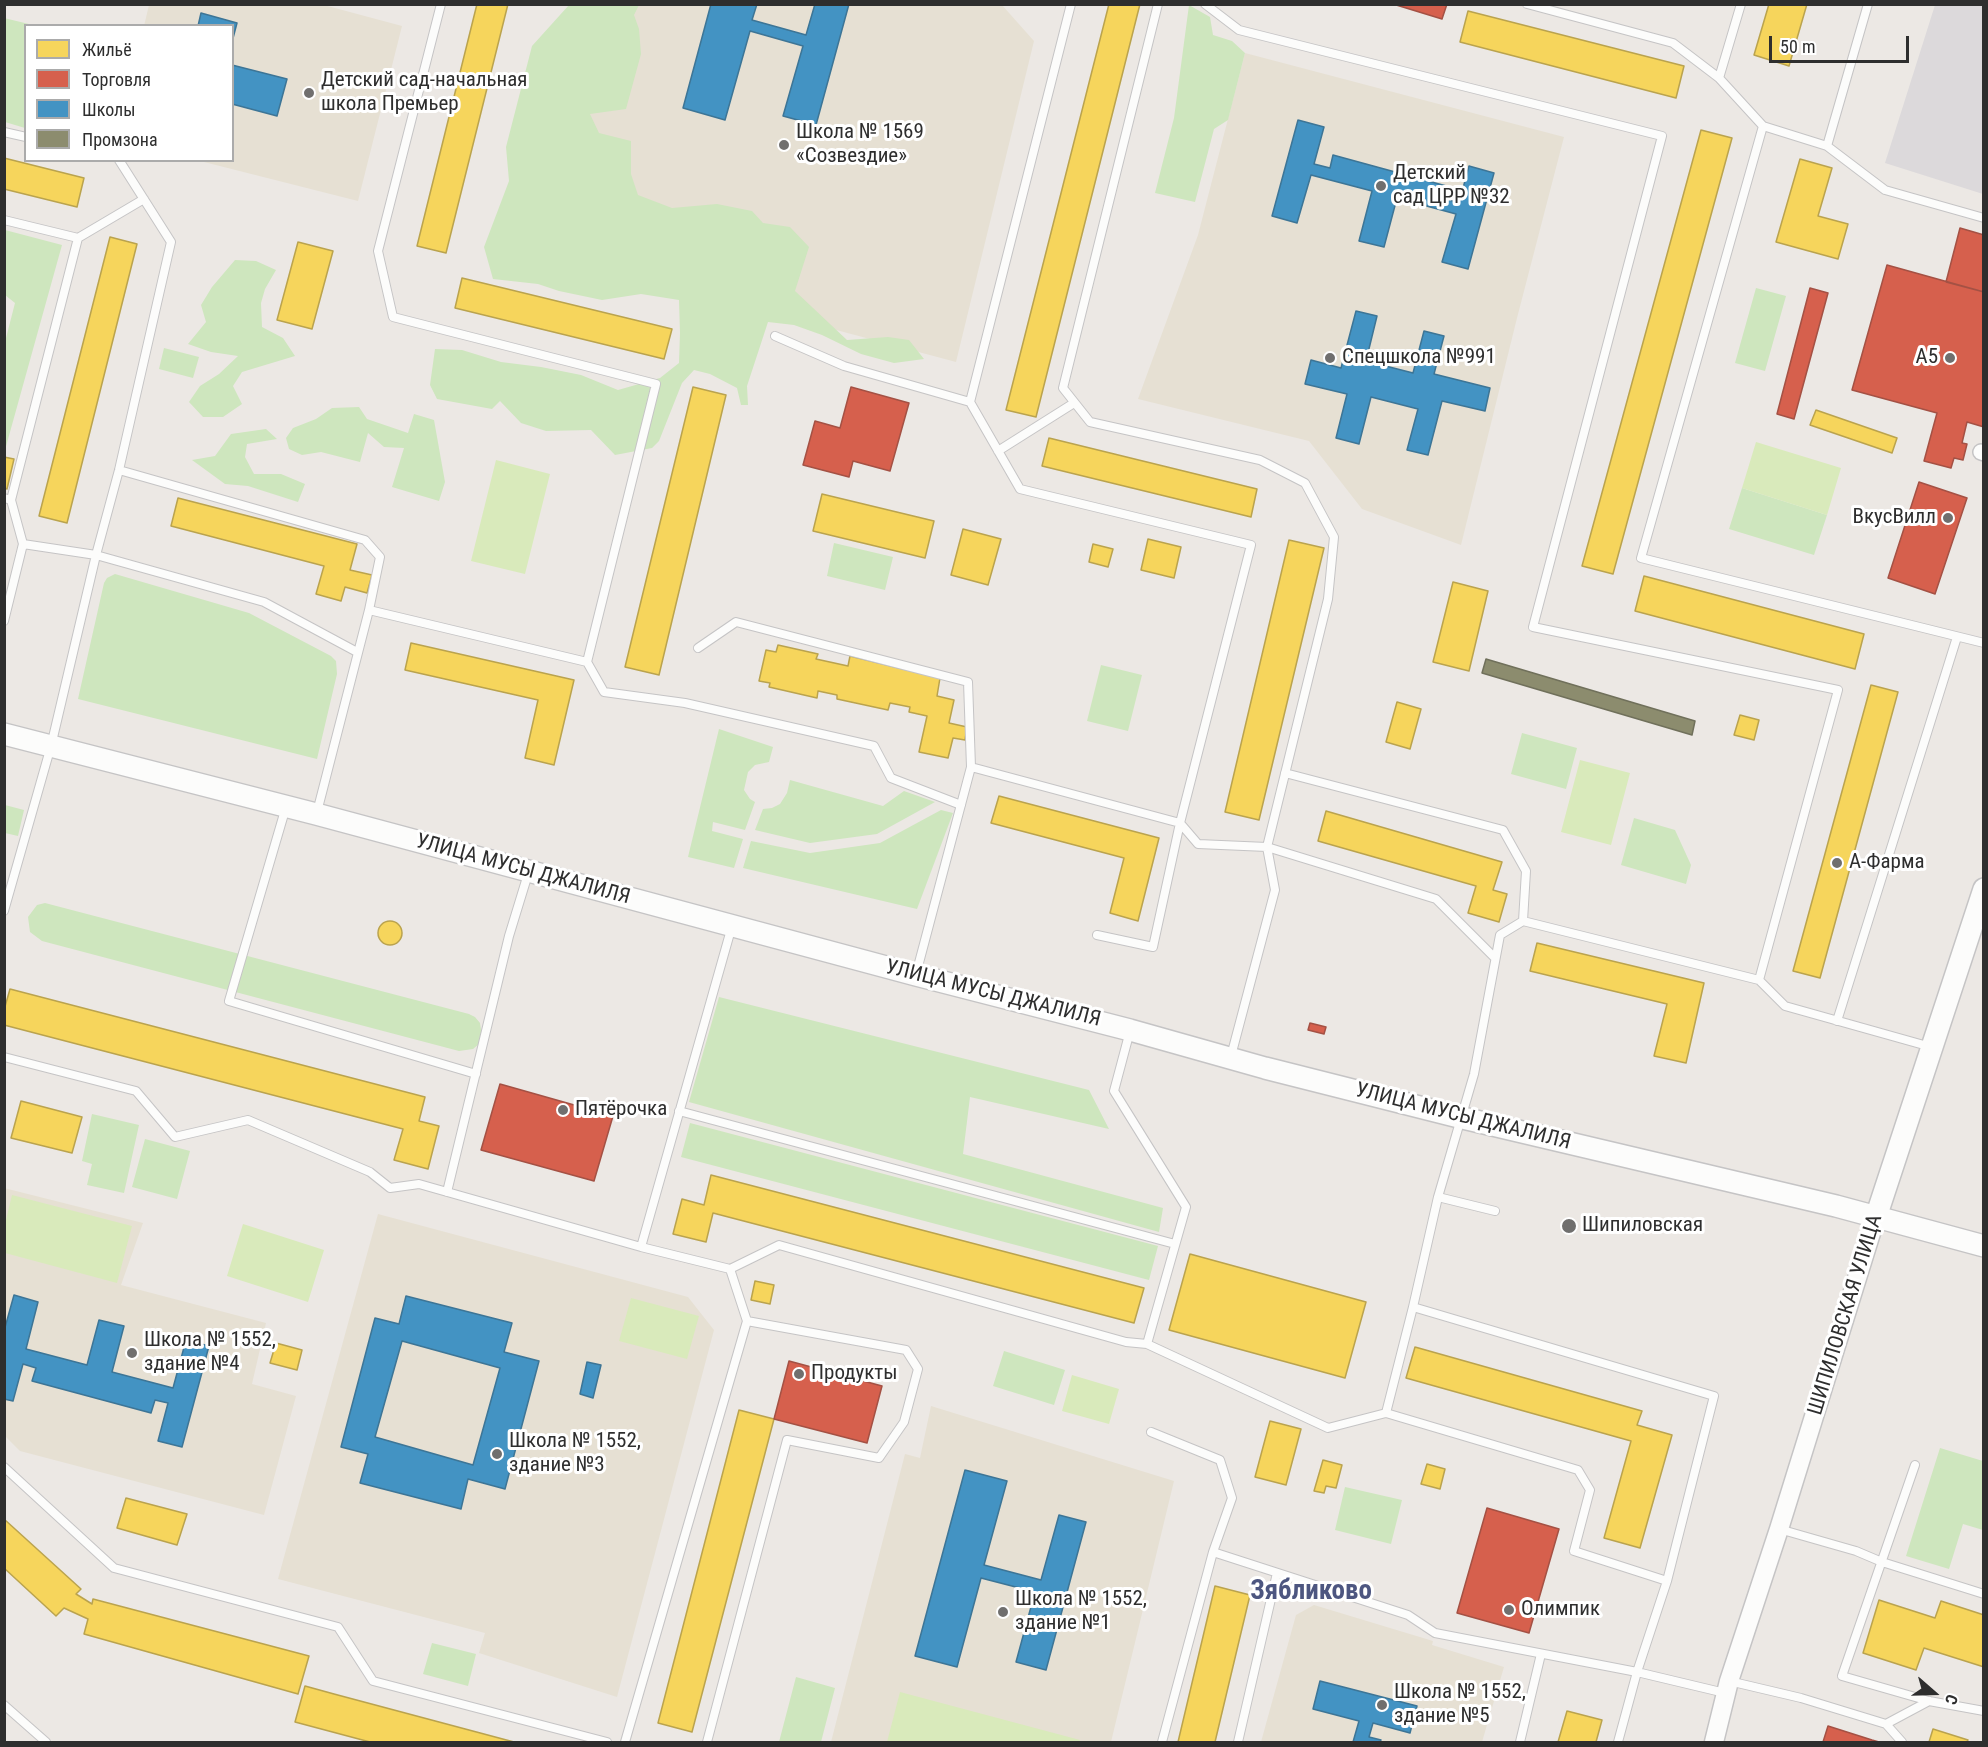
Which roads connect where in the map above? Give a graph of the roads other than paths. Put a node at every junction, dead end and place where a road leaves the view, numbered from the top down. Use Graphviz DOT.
graph roads {
  1 [pos="441,4"];
  2 [pos="1071,4"];
  3 [pos="1158,4"];
  4 [pos="1205,4"];
  5 [pos="1527,4"];
  6 [pos="1741,4"];
  7 [pos="1868,4"];
  8 [pos="1719,78"];
  9 [pos="1763,126"];
  10 [pos="4,132"];
  11 [pos="24,137"];
  12 [pos="1827,146"];
  13 [pos="120,162"];
  14 [pos="144,200"];
  15 [pos="1983,218"];
  16 [pos="4,220"];
  17 [pos="78,238"];
  18 [pos="775,336"];
  19 [pos="970,402"];
  20 [pos="1074,403"];
  21 [pos="998,451"];
  22 [pos="119,470"];
  23 [pos="8,499"];
  24 [pos="23,544"];
  25 [pos="96,555"];
  26 [pos="369,610"];
  27 [pos="4,621"];
  28 [pos="1957,637"];
  29 [pos="1983,643"];
  30 [pos="698,648"];
  31 [pos="357,652"];
  32 [pos="587,662"];
  33 [pos="4,734"];
  34 [pos="51,747"];
  35 [pos="971,767"];
  36 [pos="1285,773"];
  37 [pos="286,806"];
  38 [pos="961,806"];
  39 [pos="316,814"];
  40 [pos="1180,823"];
  41 [pos="1267,847"];
  42 [pos="529,872"];
  43 [pos="1983,889"];
  44 [pos="4,911"];
  45 [pos="1523,921"];
  46 [pos="732,924"];
  47 [pos="1097,935"];
  48 [pos="1495,958"];
  49 [pos="916,975"];
  50 [pos="1759,980"];
  51 [pos="1837,1021"];
  52 [pos="1130,1029"];
  53 [pos="1932,1048"];
  54 [pos="4,1057"];
  55 [pos="1230,1058"];
  56 [pos="476,1074"];
  57 [pos="679,1111"];
  58 [pos="1462,1118"];
  59 [pos="447,1192"];
  60 [pos="1438,1197"];
  61 [pos="1495,1211"];
  62 [pos="1876,1216"];
  63 [pos="1175,1244"];
  64 [pos="1983,1246"];
  65 [pos="641,1247"];
  66 [pos="730,1269"];
  67 [pos="1413,1307"];
  68 [pos="747,1321"];
  69 [pos="1147,1344"];
  70 [pos="1386,1413"];
  71 [pos="1151,1432"];
  72 [pos="1916,1465"];
  73 [pos="4,1467"];
  74 [pos="1779,1529"];
  75 [pos="1213,1552"];
  76 [pos="1882,1562"];
  77 [pos="1277,1573"];
  78 [pos="1667,1581"];
  79 [pos="1983,1594"];
  80 [pos="1541,1654"];
  81 [pos="1637,1672"];
  82 [pos="1727,1687"];
  83 [pos="1929,1701"];
  84 [pos="4,1705"];
  85 [pos="1983,1712"];
  86 [pos="1886,1724"];
  87 [pos="46,1743"];
  88 [pos="608,1743"];
  89 [pos="625,1743"];
  90 [pos="707,1743"];
  91 [pos="1162,1743"];
  92 [pos="1238,1743"];
  93 [pos="1520,1743"];
  94 [pos="1618,1743"];
  95 [pos="1714,1743"];
  96 [pos="1902,1743"];
  1 -- 32 [label="lane"];
  2 -- 19 [label="lane"];
  3 -- 20 [label="lane"];
  4 -- 50 [label="lane"];
  5 -- 8 [label="lane"];
  6 -- 8 [label="lane"];
  7 -- 12 [label="lane"];
  8 -- 9 [label="lane"];
  9 -- 12 [label="lane"];
  9 -- 28 [label="lane"];
  10 -- 11 [label="lane"];
  12 -- 15 [label="lane"];
  13 -- 14 [label="lane"];
  14 -- 17 [label="lane"];
  14 -- 22 [label="lane"];
  16 -- 17 [label="lane"];
  17 -- 23 [label="lane"];
  18 -- 19 [label="lane"];
  19 -- 21 [label="lane"];
  20 -- 21 [label="lane"];
  20 -- 36 [label="lane"];
  21 -- 40 [label="lane"];
  22 -- 25 [label="lane"];
  22 -- 26 [label="lane"];
  23 -- 24 [label="lane"];
  24 -- 25 [label="lane"];
  24 -- 27 [label="lane"];
  25 -- 31 [label="lane"];
  25 -- 34 [label="lane"];
  26 -- 31 [label="lane"];
  26 -- 32 [label="lane"];
  28 -- 29 [label="lane"];
  28 -- 51 [label="lane"];
  30 -- 35 [label="lane"];
  31 -- 39 [label="lane"];
  32 -- 38 [label="lane"];
  33 -- 34 [label="main road, УЛИЦА МУСЫ ДЖАЛИЛЯ"];
  34 -- 37 [label="main road, УЛИЦА МУСЫ ДЖАЛИЛЯ"];
  34 -- 44 [label="lane"];
  35 -- 38 [label="lane"];
  35 -- 40 [label="lane"];
  36 -- 41 [label="lane"];
  36 -- 45 [label="lane"];
  37 -- 39 [label="main road, УЛИЦА МУСЫ ДЖАЛИЛЯ"];
  37 -- 56 [label="lane"];
  38 -- 49 [label="lane"];
  39 -- 42 [label="main road, УЛИЦА МУСЫ ДЖАЛИЛЯ"];
  40 -- 41 [label="lane"];
  40 -- 47 [label="lane"];
  41 -- 48 [label="lane"];
  41 -- 55 [label="lane"];
  42 -- 46 [label="main road, УЛИЦА МУСЫ ДЖАЛИЛЯ"];
  42 -- 56 [label="lane"];
  43 -- 53 [label="main road, ШИПИЛОВСКАЯ УЛИЦА"];
  45 -- 48 [label="lane"];
  45 -- 50 [label="lane"];
  46 -- 49 [label="main road, УЛИЦА МУСЫ ДЖАЛИЛЯ"];
  46 -- 57 [label="lane"];
  48 -- 58 [label="lane"];
  49 -- 52 [label="main road, УЛИЦА МУСЫ ДЖАЛИЛЯ"];
  50 -- 51 [label="lane"];
  51 -- 53 [label="lane"];
  52 -- 55 [label="main road, УЛИЦА МУСЫ ДЖАЛИЛЯ"];
  52 -- 63 [label="lane"];
  53 -- 62 [label="main road, ШИПИЛОВСКАЯ УЛИЦА"];
  54 -- 59 [label="lane"];
  55 -- 58 [label="main road, УЛИЦА МУСЫ ДЖАЛИЛЯ"];
  56 -- 59 [label="lane"];
  57 -- 63 [label="lane"];
  57 -- 65 [label="lane"];
  58 -- 60 [label="lane"];
  58 -- 62 [label="main road, УЛИЦА МУСЫ ДЖАЛИЛЯ"];
  59 -- 65 [label="lane"];
  60 -- 61 [label="lane"];
  60 -- 67 [label="lane"];
  62 -- 64 [label="main road, УЛИЦА МУСЫ ДЖАЛИЛЯ"];
  62 -- 74 [label="street, ШИПИЛОВСКАЯ УЛИЦА"];
  63 -- 69 [label="lane"];
  65 -- 66 [label="lane"];
  66 -- 68 [label="lane"];
  66 -- 69 [label="lane"];
  67 -- 70 [label="lane"];
  67 -- 78 [label="lane"];
  68 -- 89 [label="lane"];
  68 -- 90 [label="lane"];
  69 -- 70 [label="lane"];
  70 -- 78 [label="lane"];
  71 -- 75 [label="lane"];
  72 -- 76 [label="lane"];
  73 -- 88 [label="lane"];
  74 -- 76 [label="lane"];
  74 -- 82 [label="street, ШИПИЛОВСКАЯ УЛИЦА"];
  75 -- 77 [label="lane"];
  75 -- 91 [label="lane"];
  76 -- 79 [label="lane"];
  76 -- 83 [label="lane"];
  77 -- 80 [label="lane"];
  77 -- 92 [label="lane"];
  78 -- 81 [label="lane"];
  80 -- 81 [label="lane"];
  80 -- 93 [label="lane"];
  81 -- 82 [label="lane"];
  81 -- 94 [label="lane"];
  82 -- 86 [label="lane"];
  82 -- 95 [label="street, ШИПИЛОВСКАЯ УЛИЦА"];
  83 -- 85 [label="lane"];
  83 -- 86 [label="lane"];
  84 -- 87 [label="lane"];
  86 -- 96 [label="lane"];
}
